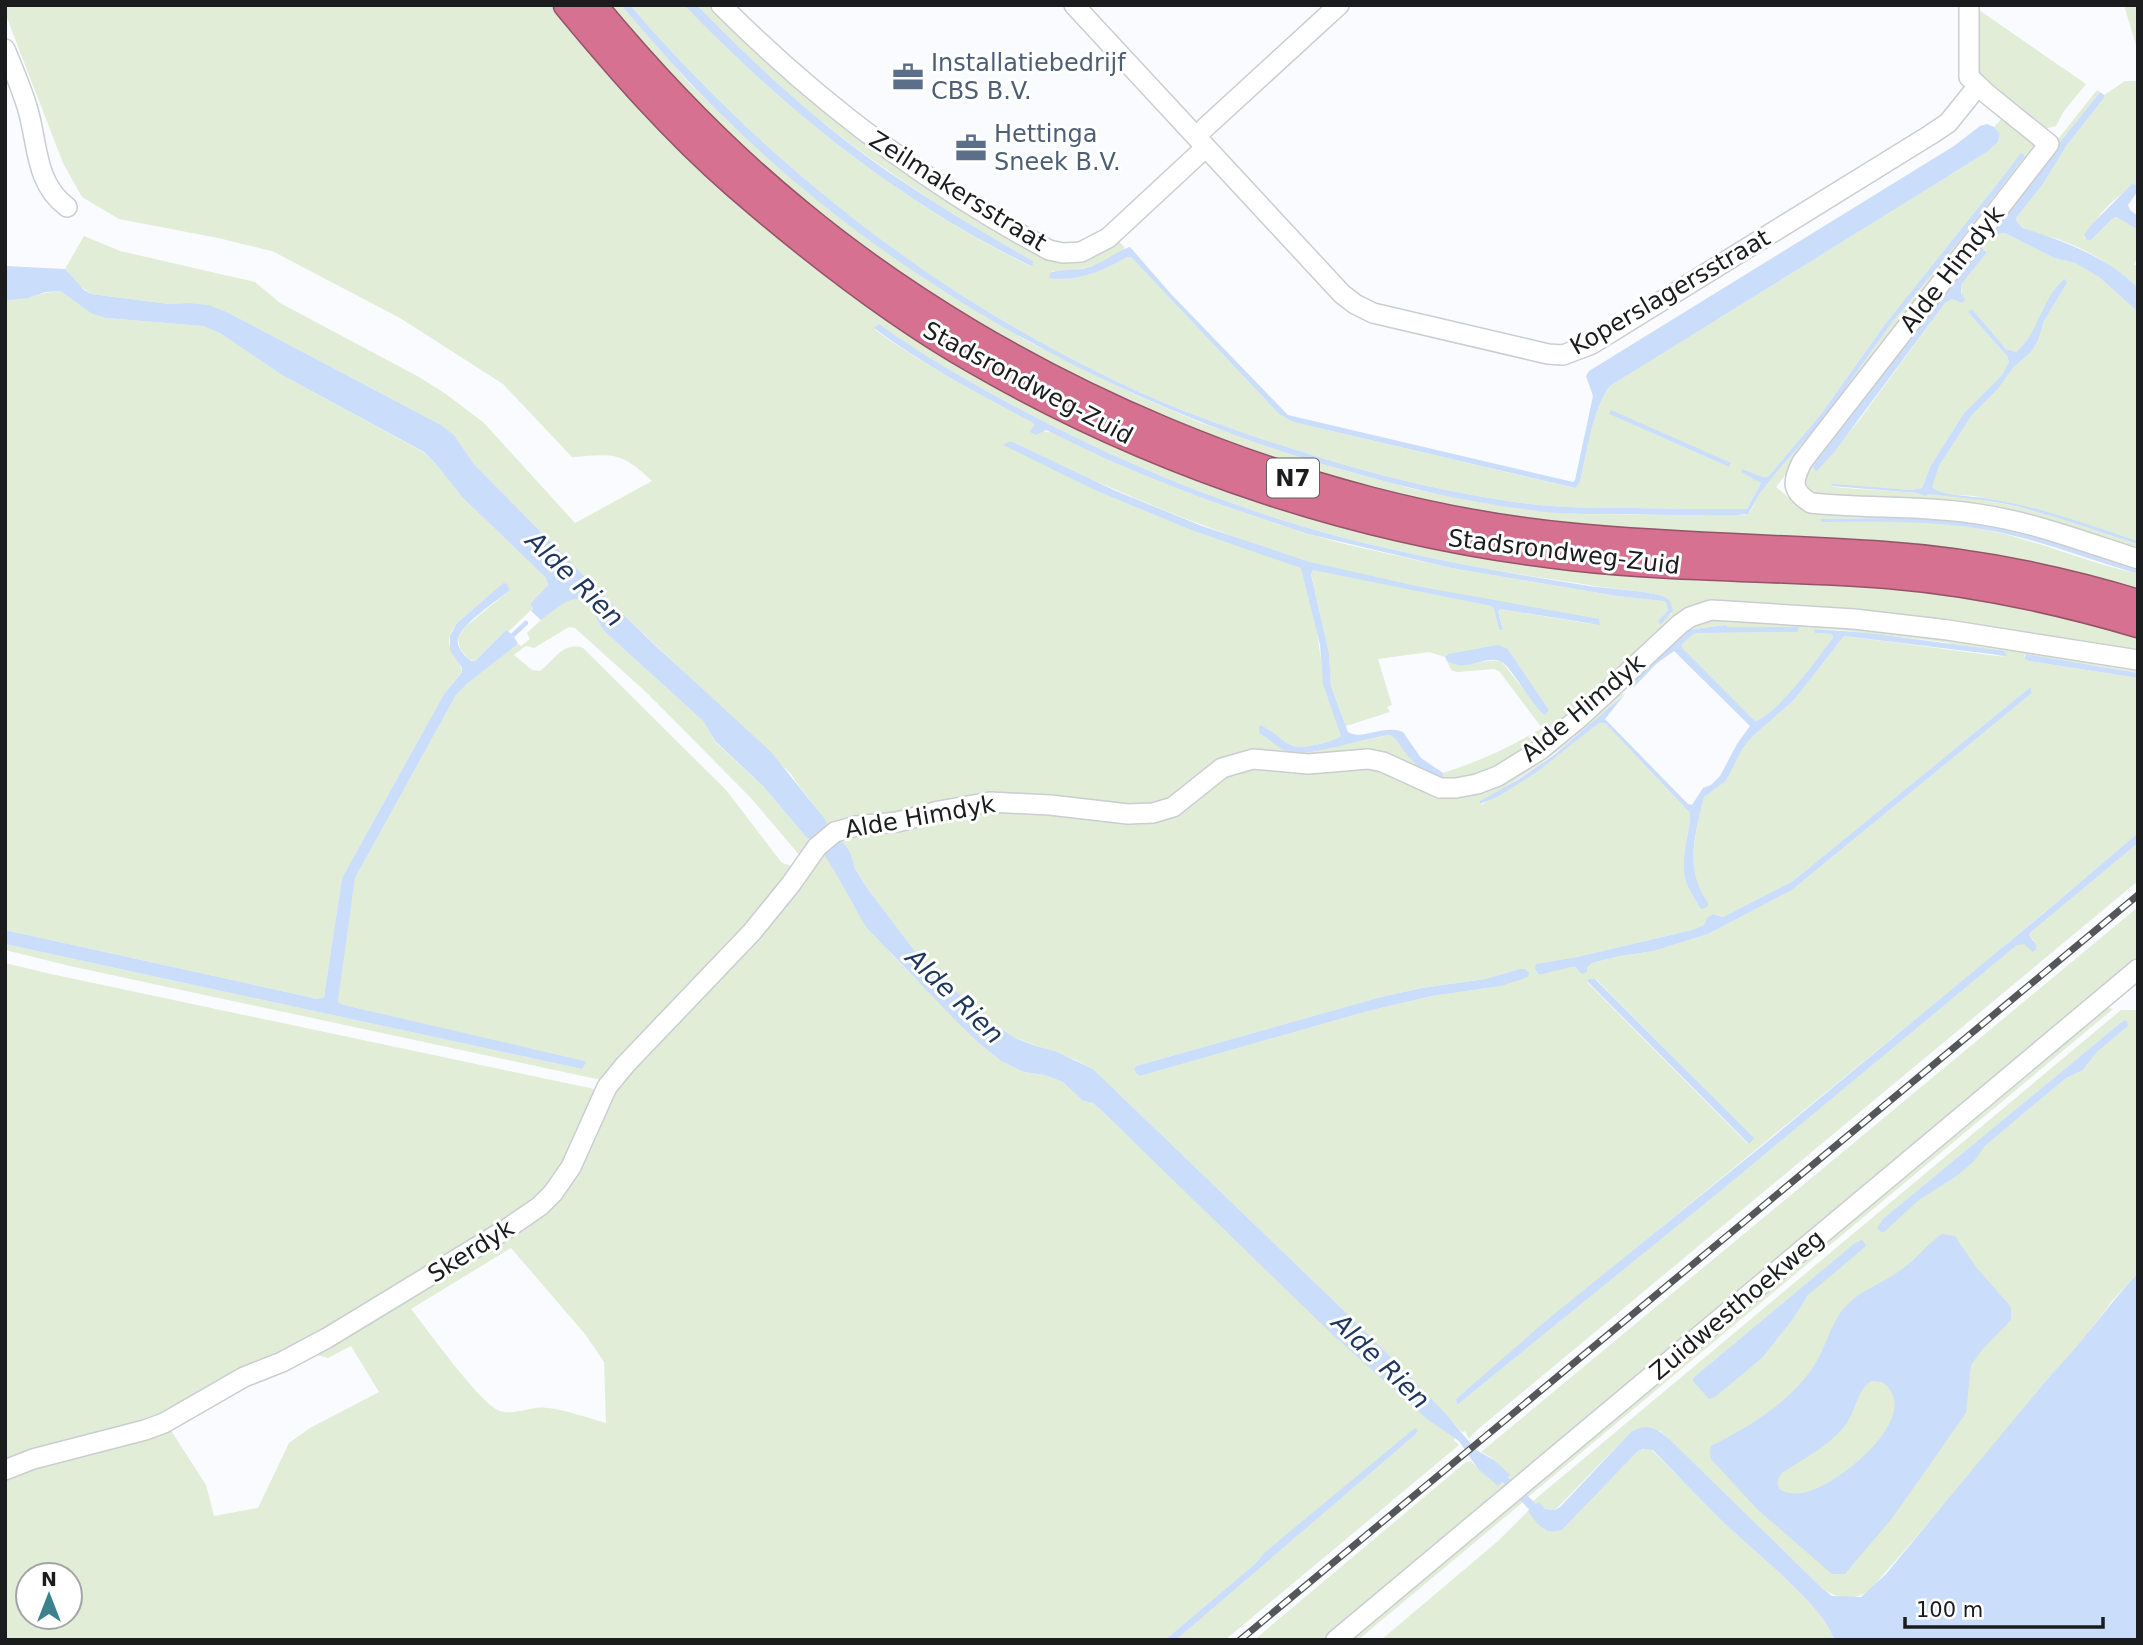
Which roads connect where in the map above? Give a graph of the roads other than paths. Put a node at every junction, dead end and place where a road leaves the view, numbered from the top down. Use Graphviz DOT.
graph roads {
  1 [pos="567,5"];
  2 [pos="593,5"];
  3 [pos="721,5"];
  4 [pos="1074,5"];
  5 [pos="1339,5"];
  6 [pos="1969,5"];
  7 [pos="5,49"];
  8 [pos="1978,87"];
  9 [pos="1200,142"];
  10 [pos="67,207"];
  11 [pos="2138,559"];
  12 [pos="2138,603"];
  13 [pos="2138,624"];
  14 [pos="2138,660"];
  15 [pos="804,864"];
  16 [pos="2138,969"];
  17 [pos="5,1470"];
  18 [pos="1336,1640"];
  1 -- 13 [label="highway, Stadsrondweg-Zuid / N7"];
  2 -- 12 [label="highway, Stadsrondweg-Zuid / N7"];
  3 -- 9 [label="street, Zeilmakersstraat"];
  4 -- 9 [label="street, Koperslagersstraat"];
  5 -- 9 [label="street, Zeilmakersstraat"];
  6 -- 8 [label="street"];
  7 -- 10 [label="street"];
  8 -- 9 [label="street, Koperslagersstraat"];
  8 -- 11 [label="street, Alde Himdyk"];
  14 -- 15 [label="street, Alde Himdyk"];
  15 -- 17 [label="street, Skerdyk"];
  16 -- 18 [label="street, Zuidwesthoekweg"];
}
